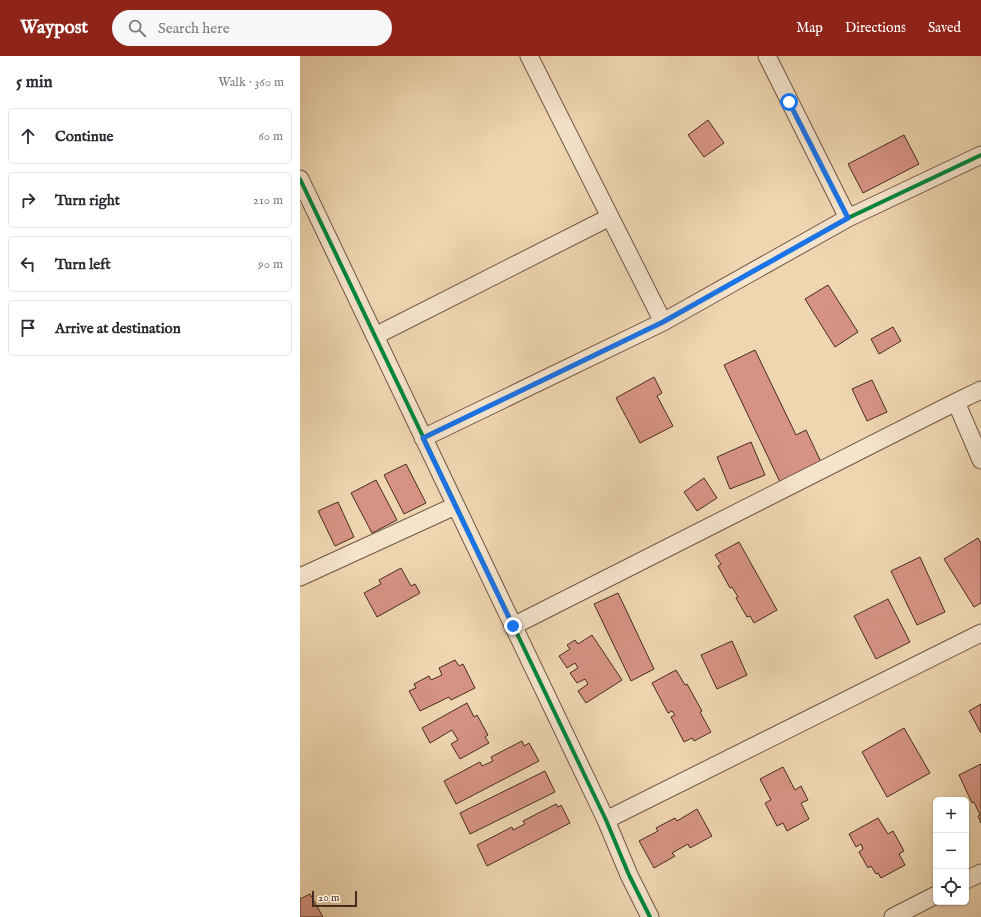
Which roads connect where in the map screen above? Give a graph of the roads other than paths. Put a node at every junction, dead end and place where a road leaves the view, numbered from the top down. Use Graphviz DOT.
graph roads {
  1 [pos="529,56"];
  2 [pos="767,56"];
  3 [pos="981,155"];
  4 [pos="300,179"];
  5 [pos="610,217"];
  6 [pos="848,218"];
  7 [pos="663,322"];
  8 [pos="375,336"];
  9 [pos="981,390"];
  10 [pos="956,402"];
  11 [pos="423,438"];
  12 [pos="981,460"];
  13 [pos="455,506"];
  14 [pos="300,577"];
  15 [pos="513,626"];
  16 [pos="981,633"];
  17 [pos="606,820"];
  18 [pos="981,872"];
  19 [pos="969,878"];
  20 [pos="933,897"];
  21 [pos="650,917"];
  22 [pos="893,917"];
  1 -- 5 [label="street"];
  2 -- 6 [label="street"];
  3 -- 6 [label="street"];
  4 -- 8 [label="street"];
  5 -- 7 [label="street"];
  5 -- 8 [label="street"];
  6 -- 7 [label="street"];
  7 -- 11 [label="street"];
  8 -- 11 [label="street"];
  9 -- 10 [label="street"];
  10 -- 12 [label="street"];
  10 -- 15 [label="street"];
  11 -- 13 [label="street"];
  13 -- 14 [label="street"];
  13 -- 15 [label="street"];
  15 -- 17 [label="street"];
  16 -- 17 [label="street"];
  17 -- 21 [label="street"];
  18 -- 19 [label="street"];
  20 -- 22 [label="street"];
}
